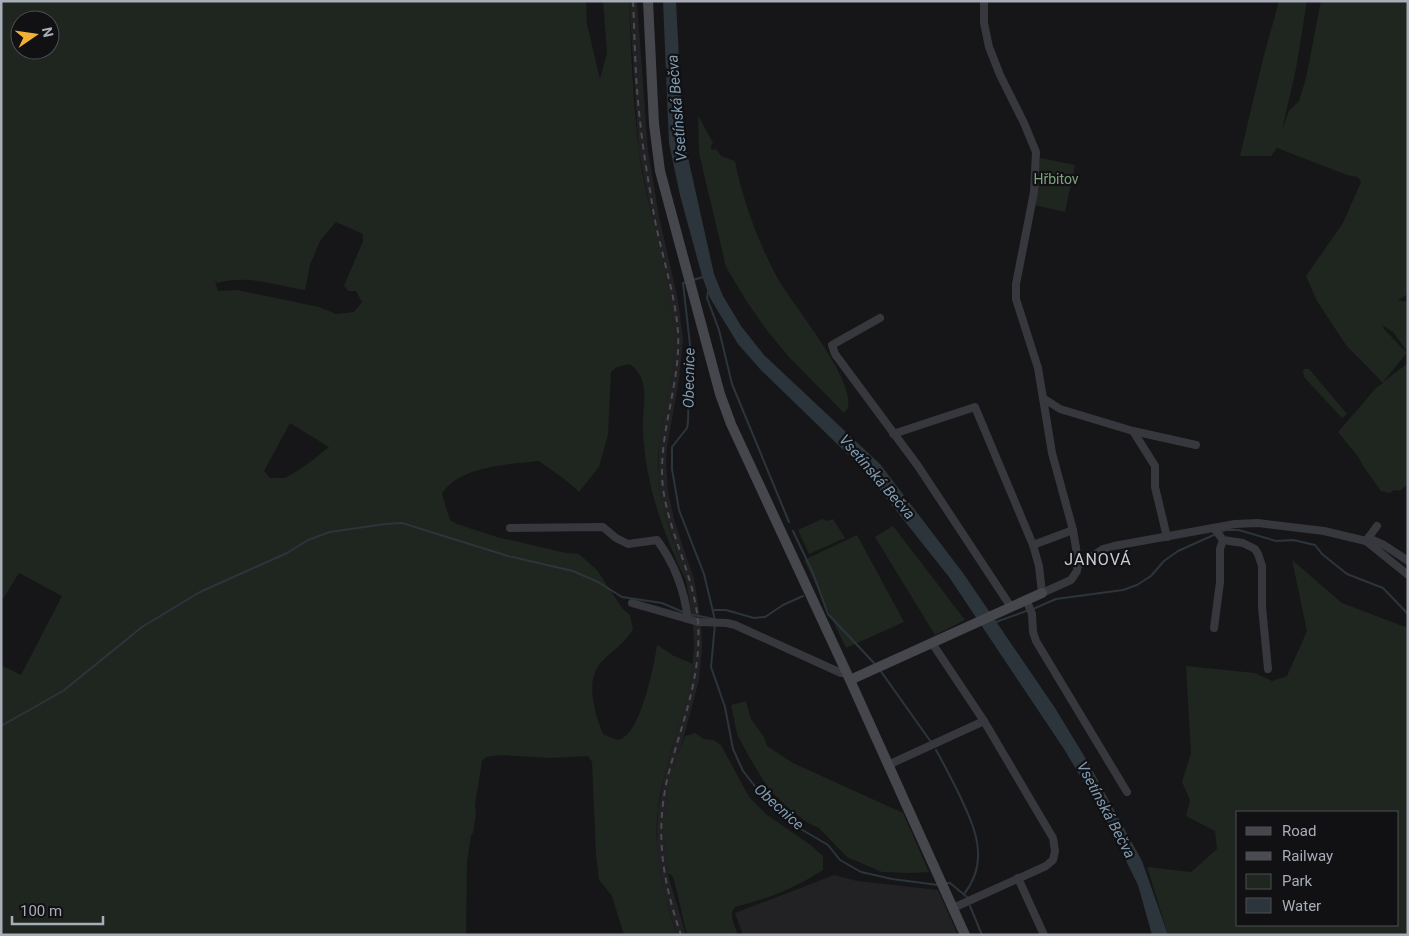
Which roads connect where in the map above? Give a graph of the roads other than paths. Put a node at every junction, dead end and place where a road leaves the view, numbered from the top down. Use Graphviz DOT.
graph roads {
  1 [pos="648,1"];
  2 [pos="984,1"];
  3 [pos="880,318"];
  4 [pos="1043,398"];
  5 [pos="1133,431"];
  6 [pos="894,434"];
  7 [pos="1196,445"];
  8 [pos="1377,526"];
  9 [pos="510,528"];
  10 [pos="1073,530"];
  11 [pos="1218,534"];
  12 [pos="1168,537"];
  13 [pos="1367,540"];
  14 [pos="1033,546"];
  15 [pos="1408,561"];
  16 [pos="1078,565"];
  17 [pos="1408,575"];
  18 [pos="1042,593"];
  19 [pos="632,603"];
  20 [pos="1028,603"];
  21 [pos="1009,608"];
  22 [pos="688,619"];
  23 [pos="1214,628"];
  24 [pos="934,642"];
  25 [pos="1268,669"];
  26 [pos="848,677"];
  27 [pos="984,720"];
  28 [pos="888,765"];
  29 [pos="1127,792"];
  30 [pos="1018,878"];
  31 [pos="953,908"];
  32 [pos="965,935"];
  33 [pos="1044,935"];
  1 -- 26 [label="main road"];
  2 -- 4 [label="street"];
  3 -- 6 [label="street"];
  4 -- 5 [label="street"];
  4 -- 10 [label="street"];
  5 -- 7 [label="street"];
  5 -- 12 [label="street"];
  6 -- 14 [label="street"];
  6 -- 21 [label="street"];
  8 -- 13 [label="street"];
  9 -- 22 [label="street"];
  10 -- 14 [label="street"];
  10 -- 16 [label="street"];
  11 -- 12 [label="street"];
  11 -- 13 [label="street"];
  11 -- 23 [label="street"];
  11 -- 25 [label="street"];
  12 -- 16 [label="street"];
  13 -- 15 [label="street"];
  13 -- 17 [label="street"];
  14 -- 18 [label="street"];
  16 -- 18 [label="street"];
  18 -- 20 [label="main road"];
  19 -- 22 [label="street"];
  20 -- 21 [label="main road"];
  20 -- 29 [label="street"];
  21 -- 24 [label="main road"];
  22 -- 26 [label="street"];
  24 -- 26 [label="main road"];
  24 -- 27 [label="street"];
  26 -- 28 [label="main road"];
  27 -- 28 [label="street"];
  27 -- 30 [label="street"];
  28 -- 31 [label="main road"];
  30 -- 31 [label="street"];
  30 -- 33 [label="street"];
  31 -- 32 [label="main road"];
}
